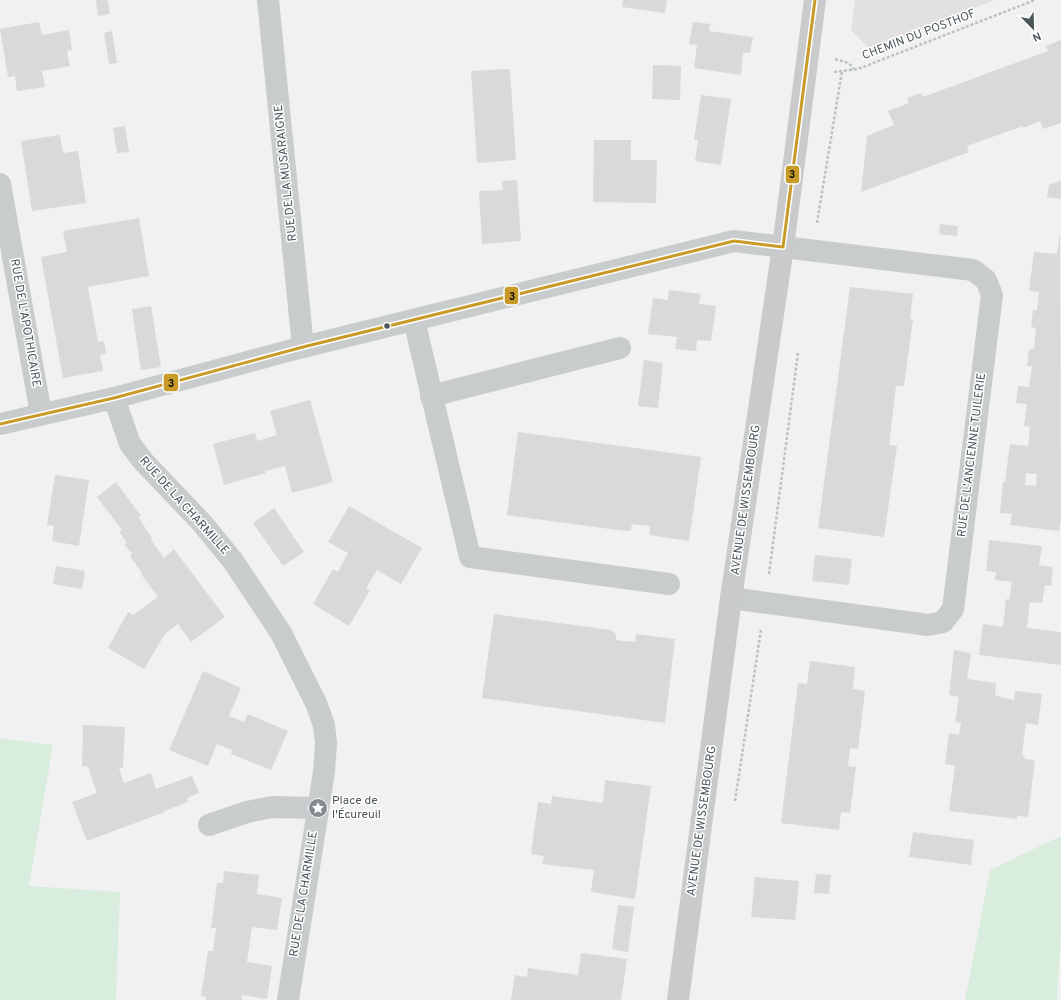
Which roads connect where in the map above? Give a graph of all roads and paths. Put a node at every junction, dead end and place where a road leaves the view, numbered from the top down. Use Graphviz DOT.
graph roads {
  1 [pos="268,0"];
  2 [pos="816,0"];
  3 [pos="1035,0"];
  4 [pos="842,71"];
  5 [pos="806,73"];
  6 [pos="0,184"];
  7 [pos="783,247"];
  8 [pos="812,251"];
  9 [pos="414,320"];
  10 [pos="303,347"];
  11 [pos="620,348"];
  12 [pos="798,353"];
  13 [pos="432,396"];
  14 [pos="114,398"];
  15 [pos="41,414"];
  16 [pos="0,424"];
  17 [pos="669,584"];
  18 [pos="731,598"];
  19 [pos="765,604"];
  20 [pos="735,803"];
  21 [pos="318,808"];
  22 [pos="208,825"];
  23 [pos="288,1000"];
  24 [pos="678,1000"];
  1 -- 10 [label="street, RUE DE LA MUSARAIGNE"];
  2 -- 5 [label="main road, AVENUE DE WISSEMBOURG"];
  3 -- 4 [label="path, CHEMIN DU POSTHOF"];
  4 -- 5 [label="path, CHEMIN DU POSTHOF"];
  4 -- 8 [label="path"];
  5 -- 7 [label="main road, AVENUE DE WISSEMBOURG"];
  6 -- 15 [label="street, RUE DE L'APOTHICAIRE"];
  7 -- 8 [label="street, RUE DE L'ANCIENNE TUILERIE"];
  7 -- 9 [label="street, RUE DE L'ANCIENNE TUILERIE"];
  7 -- 18 [label="main road, AVENUE DE WISSEMBOURG"];
  8 -- 19 [label="street, RUE DE L'ANCIENNE TUILERIE"];
  9 -- 10 [label="street, RUE DE L'ANCIENNE TUILERIE"];
  9 -- 13 [label="street"];
  10 -- 14 [label="street, RUE DE L'ANCIENNE TUILERIE"];
  11 -- 13 [label="street"];
  12 -- 19 [label="path"];
  13 -- 17 [label="street"];
  14 -- 15 [label="street, RUE DE L'ANCIENNE TUILERIE"];
  14 -- 21 [label="street, RUE DE LA CHARMILLE"];
  15 -- 16 [label="street, RUE DE L'ANCIENNE TUILERIE"];
  18 -- 19 [label="street, RUE DE L'ANCIENNE TUILERIE"];
  18 -- 24 [label="main road, AVENUE DE WISSEMBOURG"];
  19 -- 20 [label="path"];
  21 -- 22 [label="street"];
  21 -- 23 [label="street, RUE DE LA CHARMILLE"];
}
